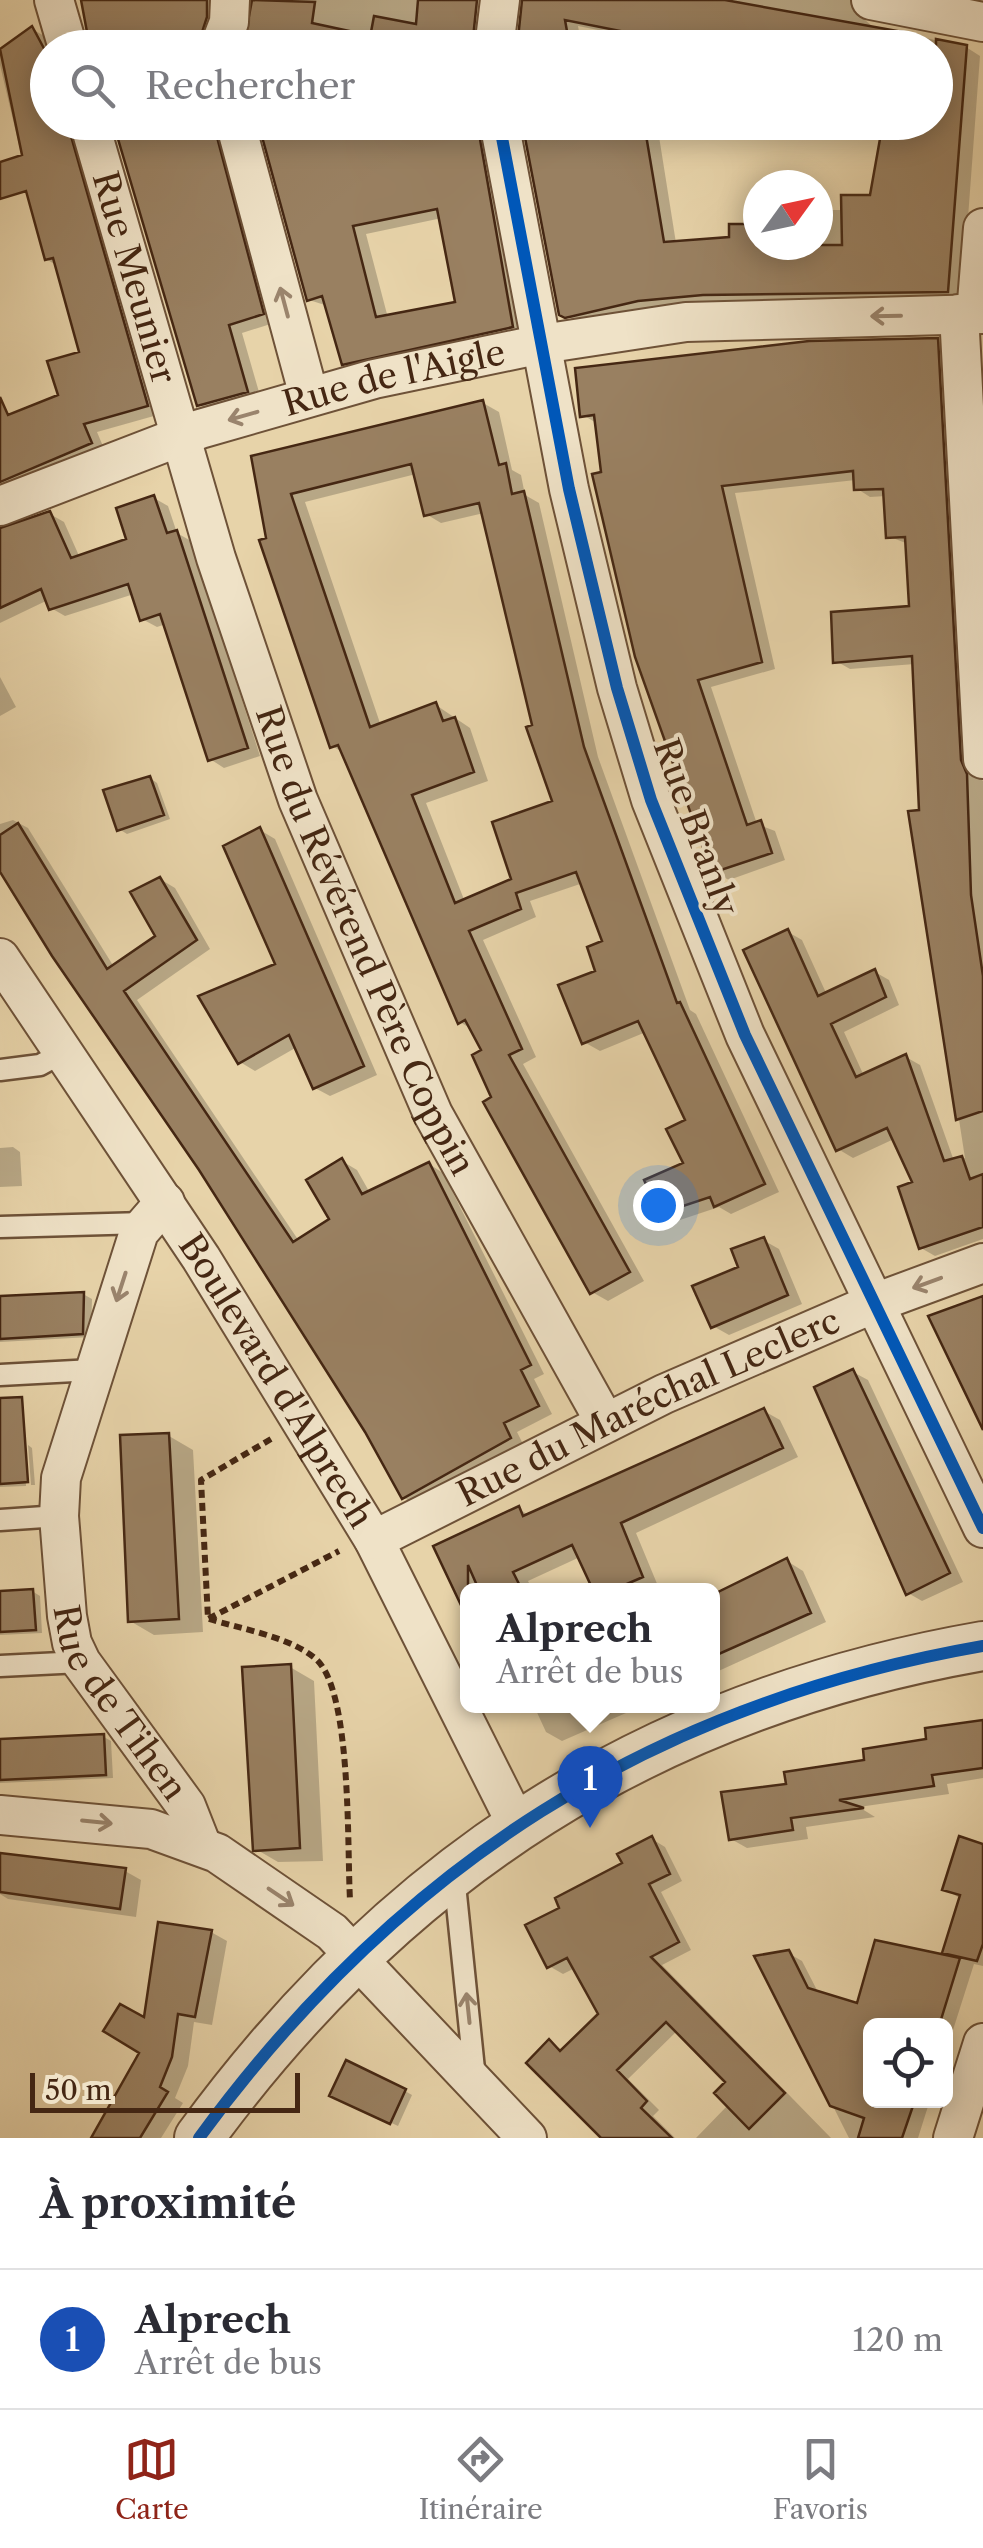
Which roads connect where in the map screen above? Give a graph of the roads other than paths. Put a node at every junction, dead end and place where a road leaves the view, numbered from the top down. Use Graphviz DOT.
graph roads {
  1 [pos="54,0"];
  2 [pos="230,0"];
  3 [pos="500,0"];
  4 [pos="871,0"];
  5 [pos="983,22"];
  6 [pos="63,30"];
  7 [pos="226,30"];
  8 [pos="496,30"];
  9 [pos="95,140"];
  10 [pos="239,140"];
  11 [pos="502,140"];
  12 [pos="983,228"];
  13 [pos="973,314"];
  14 [pos="542,344"];
  15 [pos="310,396"];
  16 [pos="180,436"];
  17 [pos="0,506"];
  18 [pos="983,759"];
  19 [pos="0,958"];
  20 [pos="62,1053"];
  21 [pos="0,1070"];
  22 [pos="155,1213"];
  23 [pos="0,1228"];
  24 [pos="983,1263"];
  25 [pos="872,1304"];
  26 [pos="93,1370"];
  27 [pos="0,1375"];
  28 [pos="605,1422"];
  29 [pos="59,1516"];
  30 [pos="0,1520"];
  31 [pos="983,1528"];
  32 [pos="374,1540"];
  33 [pos="983,1646"];
  34 [pos="81,1662"];
  35 [pos="0,1666"];
  36 [pos="460,1711"];
  37 [pos="461,1713"];
  38 [pos="0,1815"];
  39 [pos="517,1825"];
  40 [pos="201,1844"];
  41 [pos="454,1870"];
  42 [pos="355,1956"];
  43 [pos="983,2043"];
  44 [pos="476,2086"];
  45 [pos="199,2138"];
  46 [pos="527,2138"];
  47 [pos="952,2138"];
  1 -- 6 [label="street"];
  2 -- 7 [label="street"];
  3 -- 8 [label="street"];
  4 -- 5 [label="street"];
  9 -- 16 [label="street, Rue Meunier"];
  15 -- 10 [label="street, one-way"];
  11 -- 14 [label="street, Rue Branly"];
  12 -- 13 [label="street"];
  13 -- 14 [label="street, Rue de l'Aigle, one-way"];
  13 -- 18 [label="street"];
  14 -- 15 [label="street, Rue de l'Aigle"];
  14 -- 25 [label="street, Rue Branly"];
  15 -- 16 [label="street, Rue de l'Aigle, one-way"];
  16 -- 17 [label="street, Rue de l'Aigle"];
  16 -- 28 [label="street, Rue du Révérend Père Coppin"];
  19 -- 20 [label="street, Boulevard d'Alprech"];
  20 -- 21 [label="lane"];
  20 -- 22 [label="street, Boulevard d'Alprech"];
  22 -- 23 [label="lane"];
  22 -- 26 [label="street, Rue de Tihen, one-way"];
  22 -- 32 [label="street, Boulevard d'Alprech"];
  24 -- 25 [label="street, Rue du Maréchal Leclerc, one-way"];
  25 -- 28 [label="street, Rue du Maréchal Leclerc"];
  25 -- 31 [label="street, Rue Branly"];
  26 -- 27 [label="lane"];
  26 -- 29 [label="street, Rue de Tihen"];
  28 -- 32 [label="street, Rue du Maréchal Leclerc"];
  29 -- 30 [label="lane"];
  29 -- 34 [label="street, Rue de Tihen"];
  32 -- 36 [label="street, Boulevard d'Alprech"];
  33 -- 39 [label="street"];
  34 -- 35 [label="lane"];
  34 -- 40 [label="street, Rue de Tihen"];
  37 -- 39 [label="street, Boulevard d'Alprech"];
  38 -- 40 [label="street, one-way"];
  39 -- 41 [label="street"];
  40 -- 42 [label="street, Rue de Tihen, one-way"];
  41 -- 42 [label="street"];
  44 -- 41 [label="lane, one-way"];
  42 -- 44 [label="street, Rue de Tihen"];
  42 -- 45 [label="street"];
  43 -- 47 [label="street"];
  44 -- 46 [label="street, Rue de Tihen"];
}
